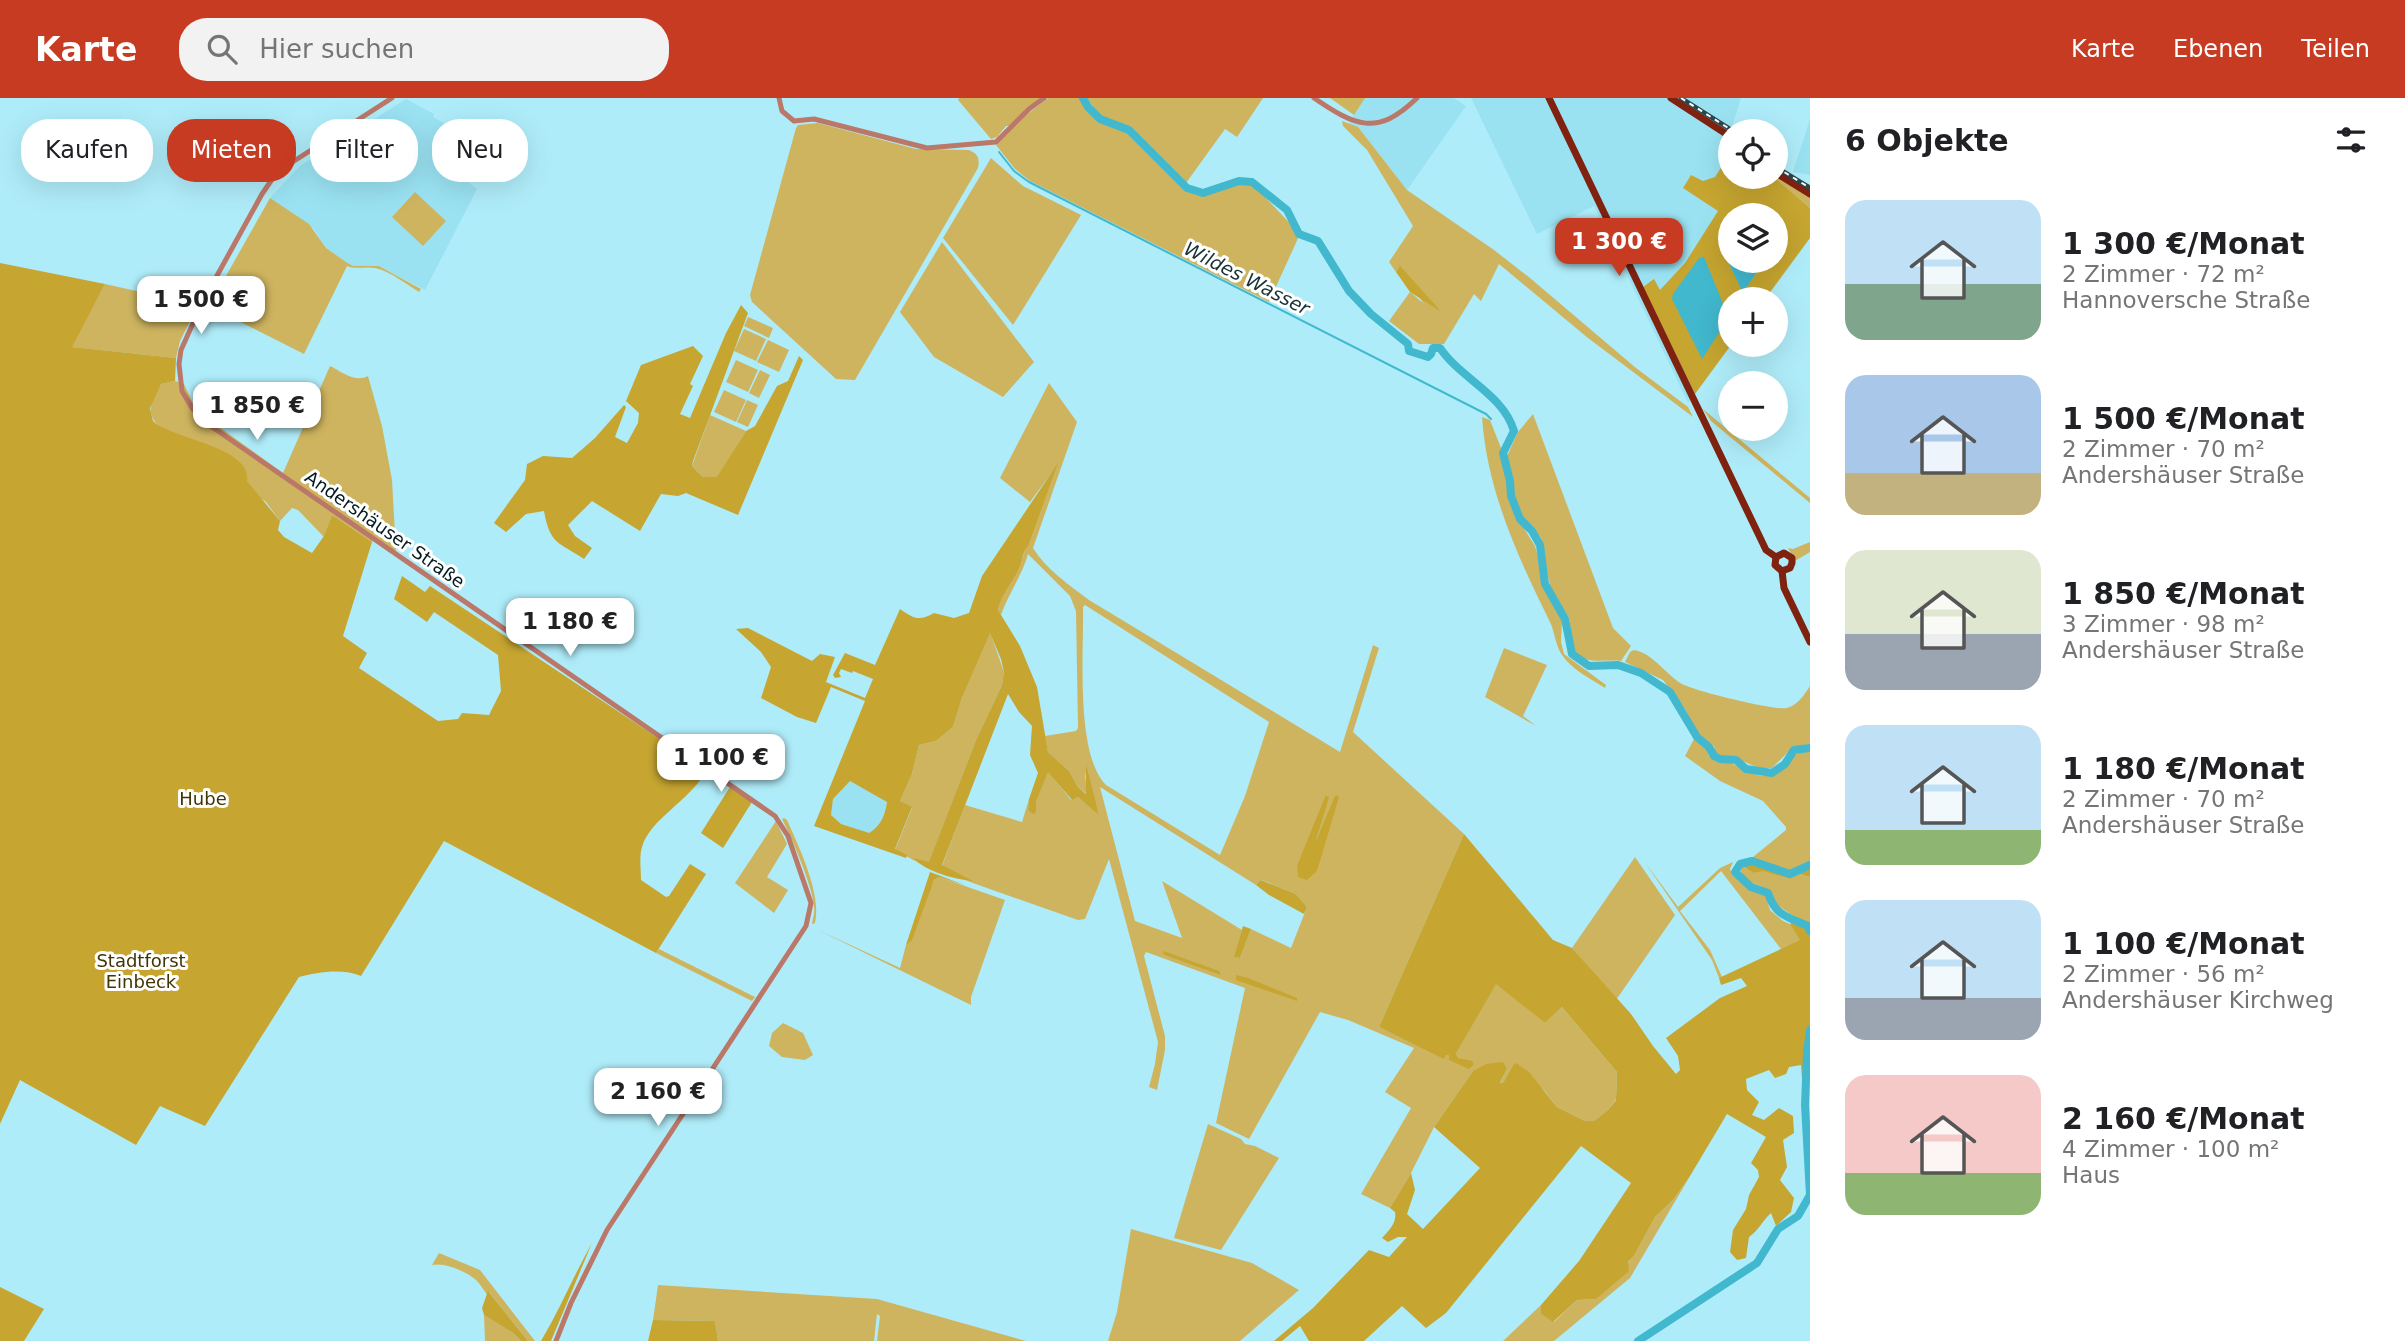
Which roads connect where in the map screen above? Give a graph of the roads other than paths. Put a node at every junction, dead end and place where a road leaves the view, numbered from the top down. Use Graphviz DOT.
graph roads {
  1 [pos="392,98"];
  2 [pos="779,98"];
  3 [pos="1044,98"];
  4 [pos="1314,98"];
  5 [pos="1417,98"];
  6 [pos="1549,98"];
  7 [pos="1671,98"];
  8 [pos="1718,129"];
  9 [pos="1788,180"];
  10 [pos="1810,194"];
  11 [pos="1776,557"];
  12 [pos="1782,571"];
  13 [pos="1810,642"];
  14 [pos="556,1341"];
  1 -- 14 [label="street, Andershäuser Straße"];
  2 -- 3 [label="street"];
  4 -- 5 [label="street"];
  6 -- 11 [label="main road"];
  7 -- 8 [label="main road"];
  9 -- 10 [label="main road"];
  11 -- 12 [label="main road"];
  11 -- 12 [label="main road"];
  12 -- 13 [label="main road"];
}
